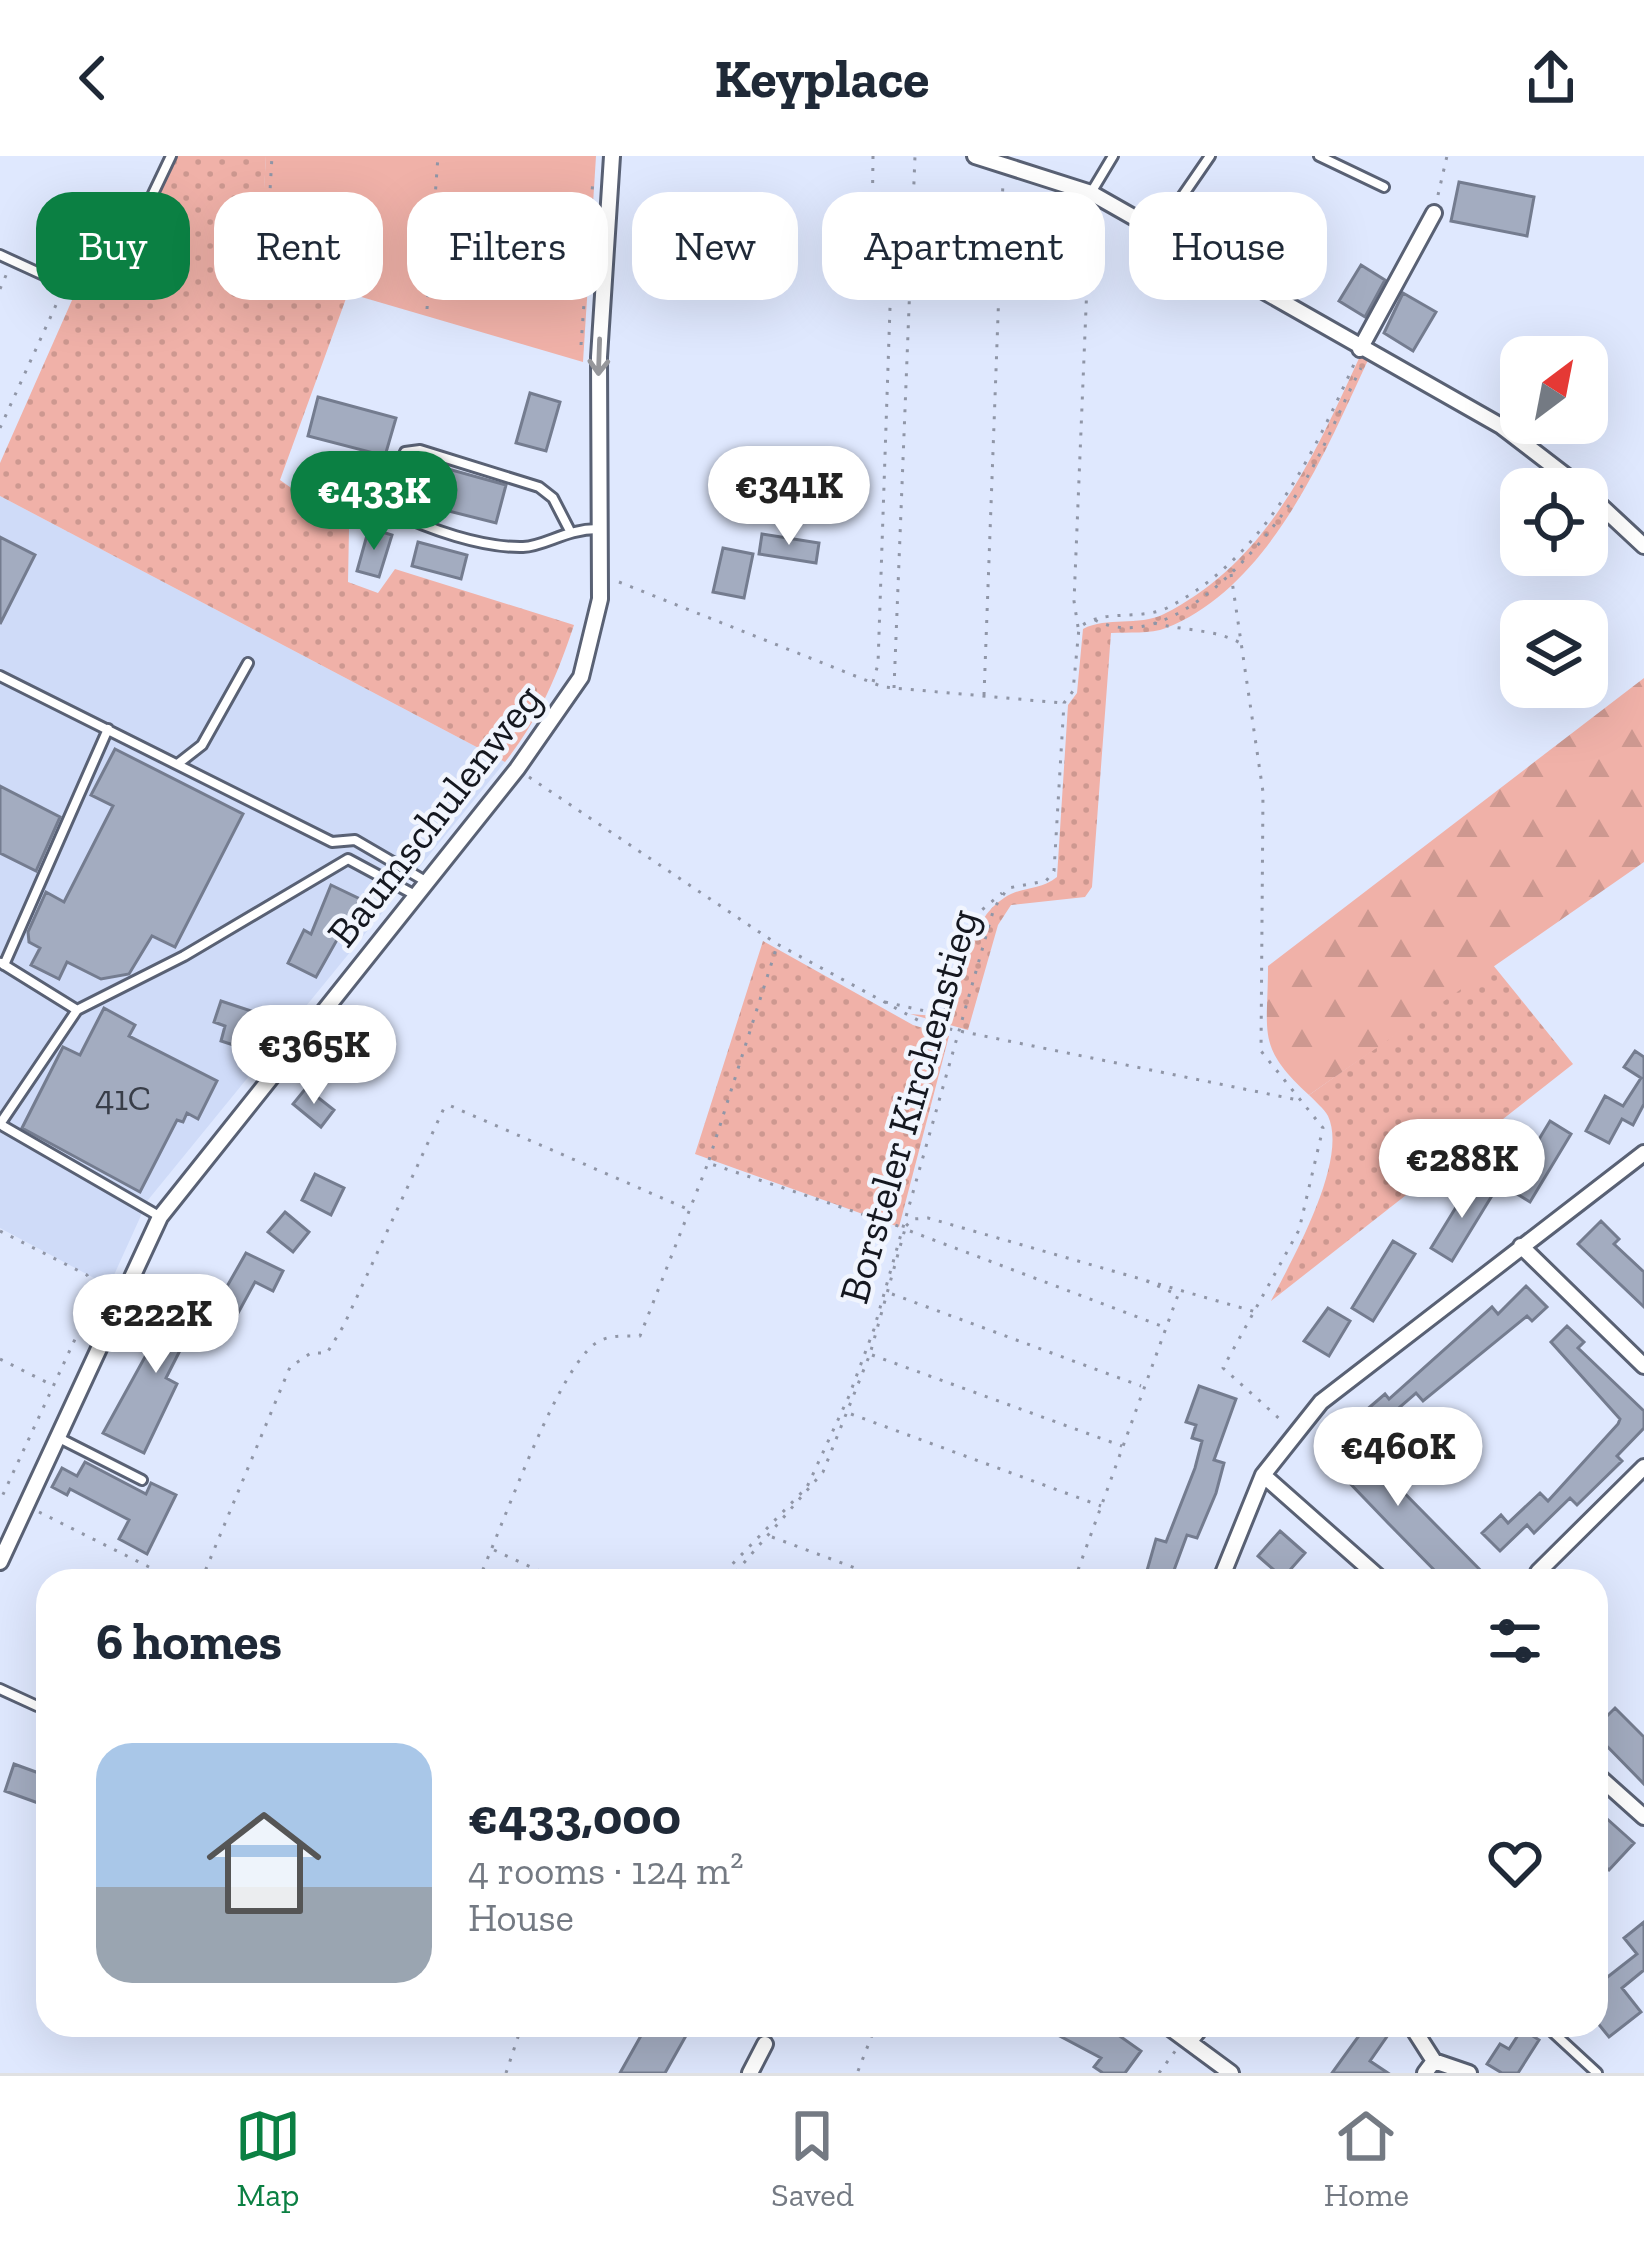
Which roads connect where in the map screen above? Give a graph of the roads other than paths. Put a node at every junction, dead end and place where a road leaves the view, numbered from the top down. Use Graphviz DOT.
graph roads {
  1 [pos="171,156"];
  2 [pos="612,156"];
  3 [pos="975,156"];
  4 [pos="1113,156"];
  5 [pos="1210,156"];
  6 [pos="1319,156"];
  7 [pos="1384,187"];
  8 [pos="1088,192"];
  9 [pos="1092,192"];
  10 [pos="1185,192"];
  11 [pos="1434,213"];
  12 [pos="0,255"];
  13 [pos="1275,300"];
  14 [pos="1364,351"];
  15 [pos="1555,468"];
  16 [pos="1608,512"];
  17 [pos="569,529"];
  18 [pos="600,529"];
  19 [pos="1644,546"];
  20 [pos="248,663"];
  21 [pos="0,676"];
  22 [pos="108,729"];
  23 [pos="178,763"];
  24 [pos="427,882"];
  25 [pos="416,896"];
  26 [pos="2,964"];
  27 [pos="77,1010"];
  28 [pos="1,1125"];
  29 [pos="1644,1154"];
  30 [pos="160,1216"];
  31 [pos="1521,1246"];
  32 [pos="1644,1366"];
  33 [pos="58,1437"];
  34 [pos="1644,1467"];
  35 [pos="1263,1475"];
  36 [pos="142,1480"];
  37 [pos="0,1562"];
  38 [pos="1225,1569"];
  39 [pos="1369,1569"];
  40 [pos="1541,1569"];
  41 [pos="0,1690"];
  42 [pos="36,1706"];
  43 [pos="1608,1785"];
  44 [pos="1644,1817"];
  45 [pos="1183,2037"];
  46 [pos="1190,2037"];
  47 [pos="1416,2037"];
  48 [pos="1558,2037"];
  49 [pos="1187,2040"];
  50 [pos="765,2044"];
  51 [pos="1430,2067"];
  52 [pos="750,2073"];
  53 [pos="1232,2073"];
  54 [pos="1469,2073"];
  55 [pos="1598,2073"];
  1 -- 12 [label="lane"];
  2 -- 18 [label="street, Baumschulenweg, one-way"];
  3 -- 8 [label="street"];
  4 -- 9 [label="lane"];
  5 -- 10 [label="lane"];
  6 -- 7 [label="lane"];
  11 -- 14 [label="street"];
  13 -- 14 [label="street"];
  14 -- 15 [label="street"];
  16 -- 19 [label="street"];
  17 -- 17 [label="lane"];
  17 -- 18 [label="lane"];
  18 -- 24 [label="street, Baumschulenweg"];
  20 -- 23 [label="lane"];
  21 -- 22 [label="lane"];
  22 -- 23 [label="lane"];
  22 -- 26 [label="lane"];
  23 -- 24 [label="lane"];
  24 -- 25 [label="street, Baumschulenweg"];
  25 -- 27 [label="lane"];
  25 -- 30 [label="street, Baumschulenweg"];
  26 -- 27 [label="lane"];
  27 -- 28 [label="lane"];
  28 -- 30 [label="lane"];
  29 -- 31 [label="street"];
  30 -- 33 [label="street, Baumschulenweg"];
  31 -- 32 [label="street"];
  31 -- 35 [label="street"];
  33 -- 36 [label="lane"];
  33 -- 37 [label="street, Baumschulenweg"];
  34 -- 40 [label="street"];
  35 -- 38 [label="street"];
  35 -- 39 [label="street"];
  41 -- 42 [label="lane"];
  43 -- 44 [label="street"];
  45 -- 49 [label="street"];
  46 -- 49 [label="street"];
  47 -- 51 [label="street"];
  48 -- 55 [label="lane"];
  49 -- 53 [label="street"];
  50 -- 52 [label="street"];
  51 -- 54 [label="street"];
}
